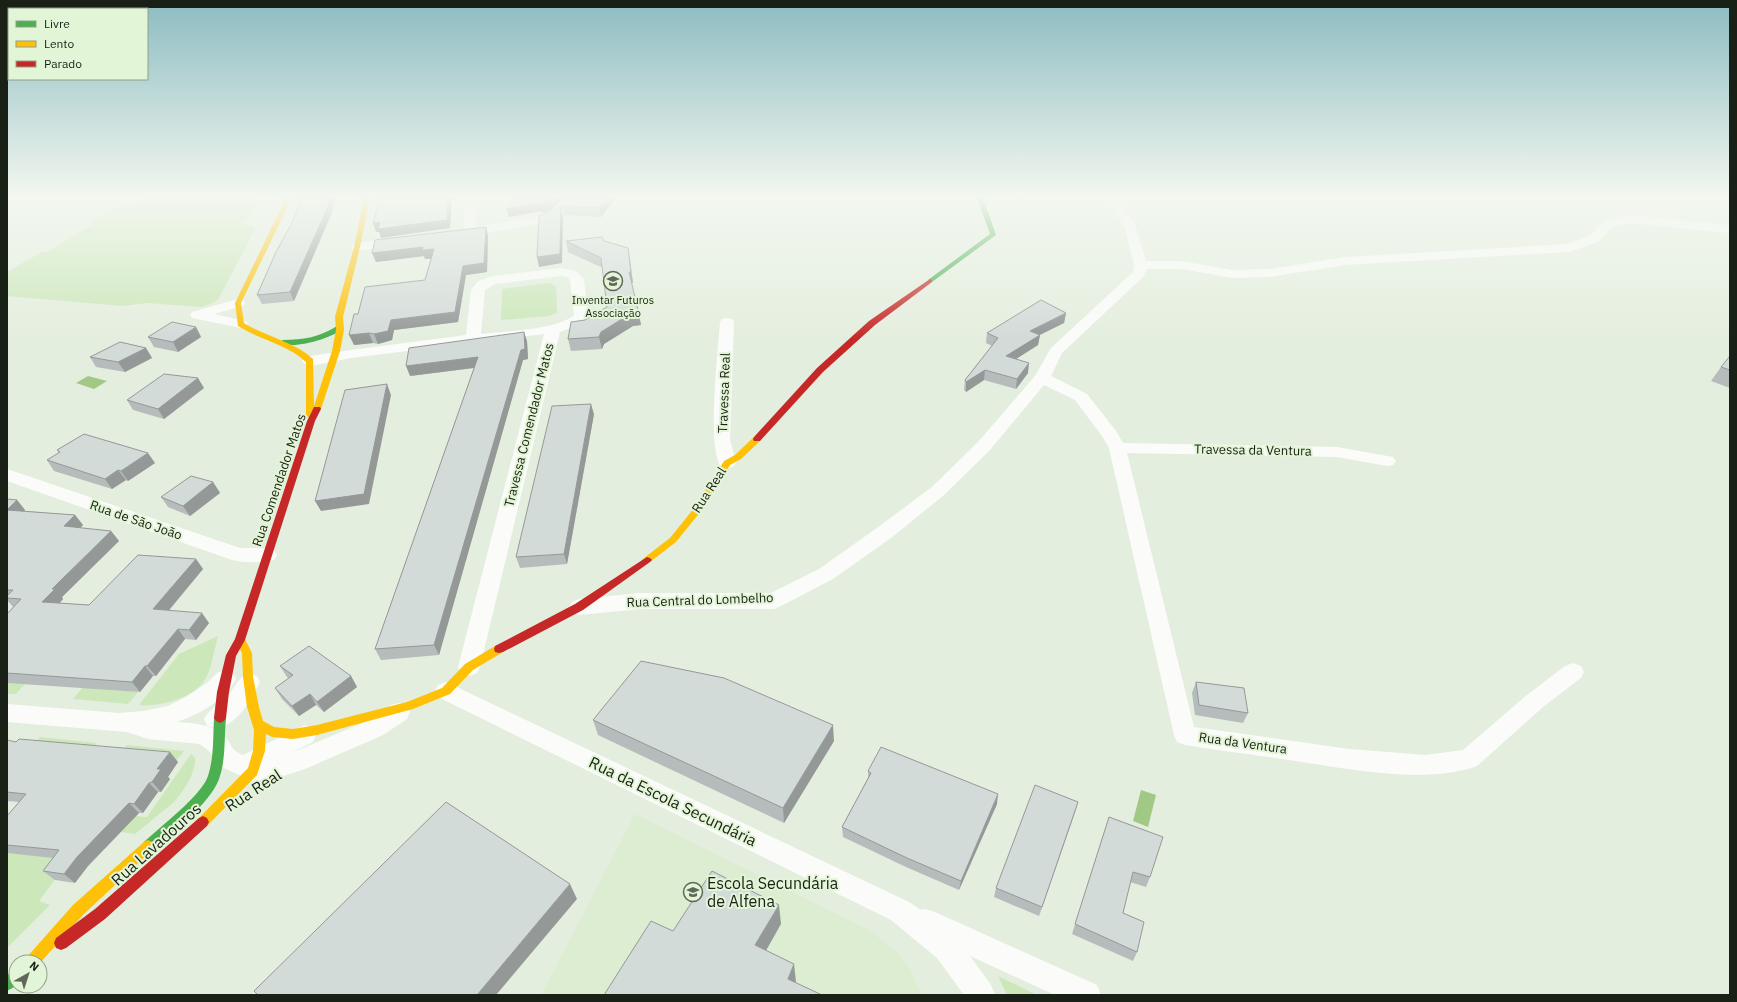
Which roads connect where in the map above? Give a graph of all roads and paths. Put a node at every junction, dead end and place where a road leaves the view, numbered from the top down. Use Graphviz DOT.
graph roads {
  1 [pos="266,245"];
  2 [pos="358,245"];
  3 [pos="378,245"];
  4 [pos="980,245"];
  5 [pos="1134,245"];
  6 [pos="1578,245"];
  7 [pos="357,248"];
  8 [pos="1140,265"];
  9 [pos="238,303"];
  10 [pos="339,317"];
  11 [pos="727,322"];
  12 [pos="241,324"];
  13 [pos="340,328"];
  14 [pos="553,329"];
  15 [pos="473,338"];
  16 [pos="279,342"];
  17 [pos="315,350"];
  18 [pos="334,357"];
  19 [pos="1042,378"];
  20 [pos="311,421"];
  21 [pos="1117,448"];
  22 [pos="1388,461"];
  23 [pos="727,463"];
  24 [pos="7,475"];
  25 [pos="267,555"];
  26 [pos="579,607"];
  27 [pos="240,640"];
  28 [pos="469,667"];
  29 [pos="1573,672"];
  30 [pos="226,678"];
  31 [pos="249,682"];
  32 [pos="446,691"];
  33 [pos="193,706"];
  34 [pos="409,706"];
  35 [pos="226,708"];
  36 [pos="7,713"];
  37 [pos="257,721"];
  38 [pos="130,723"];
  39 [pos="317,730"];
  40 [pos="178,732"];
  41 [pos="218,746"];
  42 [pos="297,762"];
  43 [pos="251,766"];
  44 [pos="203,796"];
  45 [pos="190,834"];
  46 [pos="900,911"];
  47 [pos="39,954"];
  48 [pos="46,954"];
  49 [pos="981,995"];
  50 [pos="1088,995"];
  1 -- 9 [label="street"];
  2 -- 7 [label="street, Rua Comendador Matos"];
  3 -- 7 [label="street"];
  4 -- 23 [label="street, Rua Real"];
  5 -- 8 [label="street"];
  6 -- 8 [label="street"];
  7 -- 10 [label="street, Rua Comendador Matos"];
  8 -- 19 [label="street, Rua Central do Lombelho"];
  9 -- 12 [label="street"];
  9 -- 12 [label="street"];
  10 -- 13 [label="street, Rua Comendador Matos"];
  10 -- 17 [label="street, Rua Comendador Matos"];
  11 -- 23 [label="street, Travessa Real"];
  12 -- 16 [label="street"];
  13 -- 17 [label="street"];
  13 -- 18 [label="street, Rua Comendador Matos"];
  14 -- 15 [label="street, Travessa Comendador Matos"];
  14 -- 15 [label="street"];
  14 -- 28 [label="street, Travessa Comendador Matos"];
  15 -- 18 [label="street, Travessa Comendador Matos"];
  16 -- 17 [label="street"];
  16 -- 17 [label="street"];
  17 -- 18 [label="street, Travessa Comendador Matos"];
  17 -- 20 [label="street"];
  18 -- 20 [label="street, Rua Comendador Matos"];
  19 -- 21 [label="street, Rua da Ventura"];
  19 -- 26 [label="street, Rua Central do Lombelho"];
  20 -- 25 [label="street, Rua Comendador Matos"];
  21 -- 22 [label="street, Travessa da Ventura"];
  21 -- 29 [label="street, Rua da Ventura"];
  23 -- 26 [label="street, Rua Real"];
  24 -- 25 [label="street, Rua de São João"];
  25 -- 27 [label="street, Rua Comendador Matos"];
  26 -- 28 [label="street, Rua Real"];
  27 -- 30 [label="street, Rua Comendador Matos"];
  27 -- 31 [label="street"];
  28 -- 32 [label="street, Rua Real"];
  30 -- 33 [label="street"];
  30 -- 35 [label="street, Rua Comendador Matos"];
  31 -- 35 [label="street"];
  31 -- 37 [label="street"];
  32 -- 34 [label="street, Rua Real"];
  32 -- 46 [label="street, Rua da Escola Secundária"];
  33 -- 35 [label="street"];
  33 -- 38 [label="street"];
  34 -- 39 [label="street, Rua Real"];
  34 -- 42 [label="street, Rua Real"];
  35 -- 37 [label="street"];
  35 -- 40 [label="street"];
  35 -- 41 [label="street, Rua Comendador Matos"];
  36 -- 38 [label="street"];
  37 -- 39 [label="street, Rua Real"];
  37 -- 43 [label="street"];
  38 -- 40 [label="street, Rua Real"];
  39 -- 43 [label="street, Rua Real"];
  40 -- 41 [label="street, Rua Real"];
  41 -- 43 [label="street, Rua Real"];
  41 -- 44 [label="street, Rua Lavadouros"];
  42 -- 43 [label="street, Rua Real"];
  42 -- 45 [label="street, Rua Real"];
  43 -- 44 [label="street, Rua Real"];
  43 -- 45 [label="street, Rua Lavadouros"];
  44 -- 47 [label="street, Rua Lavadouros"];
  45 -- 48 [label="street, Rua Lavadouros"];
  46 -- 49 [label="street, Rua da Escola Secundária"];
  46 -- 50 [label="street, Rua da Escola Secundária"];
}
